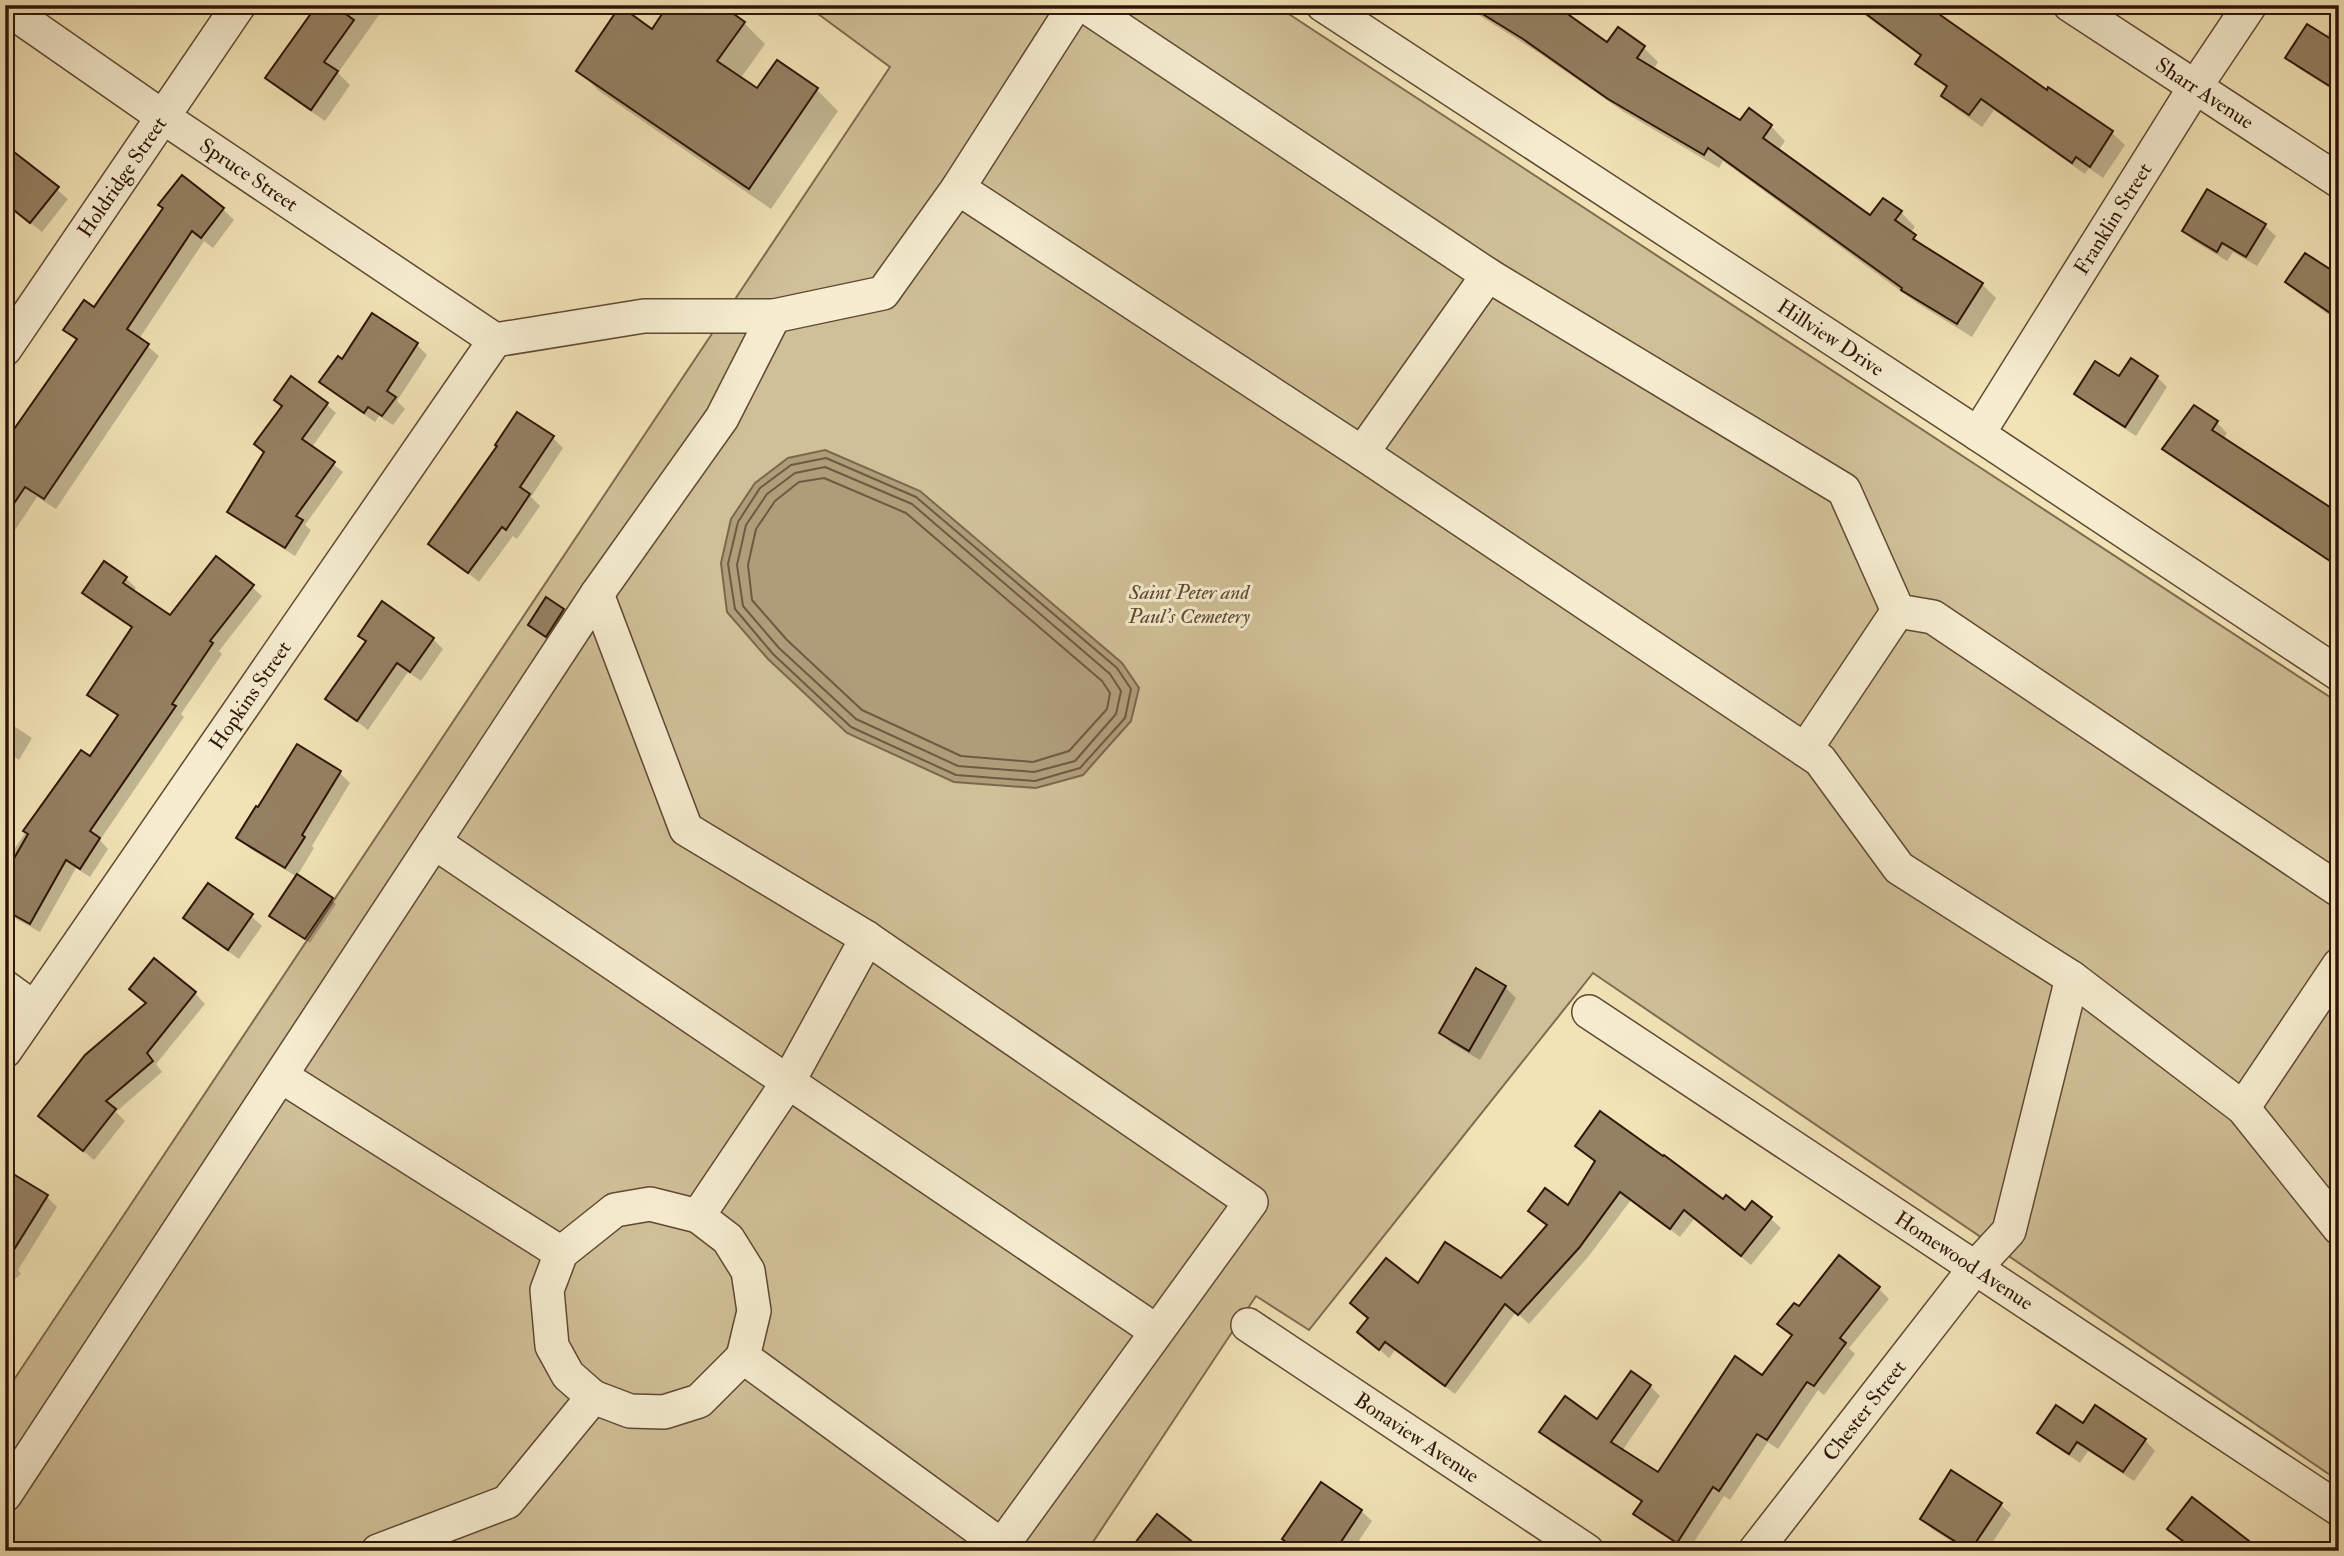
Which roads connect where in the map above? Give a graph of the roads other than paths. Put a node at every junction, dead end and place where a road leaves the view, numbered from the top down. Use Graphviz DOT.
graph roads {
  1 [pos="239,5"];
  2 [pos="1075,5"];
  3 [pos="1084,5"];
  4 [pos="1323,5"];
  5 [pos="2070,5"];
  6 [pos="2250,5"];
  7 [pos="5,7"];
  8 [pos="2195,87"];
  9 [pos="163,117"];
  10 [pos="2339,181"];
  11 [pos="958,188"];
  12 [pos="1488,275"];
  13 [pos="774,316"];
  14 [pos="495,341"];
  15 [pos="5,349"];
  16 [pos="1979,433"];
  17 [pos="1362,453"];
  18 [pos="597,594"];
  19 [pos="1898,611"];
  20 [pos="2339,674"];
  21 [pos="1805,750"];
  22 [pos="434,842"];
  23 [pos="2339,890"];
  24 [pos="867,938"];
  25 [pos="2339,965"];
  26 [pos="2072,978"];
  27 [pos="5,987"];
  28 [pos="34,1008"];
  29 [pos="1589,1012"];
  30 [pos="5,1051"];
  31 [pos="281,1076"];
  32 [pos="788,1082"];
  33 [pos="2243,1108"];
  34 [pos="698,1216"];
  35 [pos="2339,1228"];
  36 [pos="561,1253"];
  37 [pos="1975,1268"];
  38 [pos="1248,1325"];
  39 [pos="1156,1331"];
  40 [pos="743,1357"];
  41 [pos="593,1397"];
  42 [pos="5,1495"];
  43 [pos="2339,1509"];
  44 [pos="1000,1548"];
  45 [pos="378,1551"];
  46 [pos="1587,1551"];
  47 [pos="1755,1551"];
  1 -- 9 [label="street, Holdridge Street"];
  2 -- 11 [label="street"];
  3 -- 12 [label="street"];
  4 -- 16 [label="street, Hillview Drive"];
  5 -- 8 [label="street, Sharr Avenue"];
  6 -- 8 [label="street, Franklin Street"];
  7 -- 9 [label="street, Spruce Street"];
  8 -- 10 [label="street, Sharr Avenue"];
  8 -- 16 [label="street, Franklin Street"];
  9 -- 14 [label="street, Spruce Street"];
  9 -- 15 [label="street, Holdridge Street"];
  11 -- 13 [label="street"];
  11 -- 17 [label="street"];
  12 -- 17 [label="street"];
  12 -- 19 [label="street"];
  13 -- 14 [label="street"];
  13 -- 18 [label="street"];
  14 -- 28 [label="street, Hopkins Street"];
  16 -- 20 [label="street, Hillview Drive"];
  17 -- 21 [label="street"];
  18 -- 22 [label="street"];
  18 -- 24 [label="street"];
  19 -- 21 [label="street"];
  19 -- 23 [label="street"];
  21 -- 26 [label="street"];
  22 -- 31 [label="street"];
  22 -- 32 [label="street"];
  24 -- 32 [label="street"];
  24 -- 39 [label="street"];
  25 -- 33 [label="street"];
  26 -- 33 [label="street"];
  26 -- 37 [label="street, Chester Street"];
  27 -- 28 [label="street"];
  28 -- 30 [label="street, Hopkins Street"];
  29 -- 37 [label="street, Homewood Avenue"];
  31 -- 36 [label="street"];
  31 -- 42 [label="street"];
  32 -- 34 [label="street"];
  32 -- 39 [label="street"];
  33 -- 35 [label="street"];
  34 -- 36 [label="street"];
  34 -- 40 [label="street"];
  36 -- 41 [label="street"];
  37 -- 43 [label="street, Homewood Avenue"];
  37 -- 47 [label="street, Chester Street"];
  38 -- 46 [label="street, Bonaview Avenue"];
  39 -- 44 [label="street"];
  40 -- 41 [label="street"];
  40 -- 44 [label="street"];
  41 -- 45 [label="street"];
}
